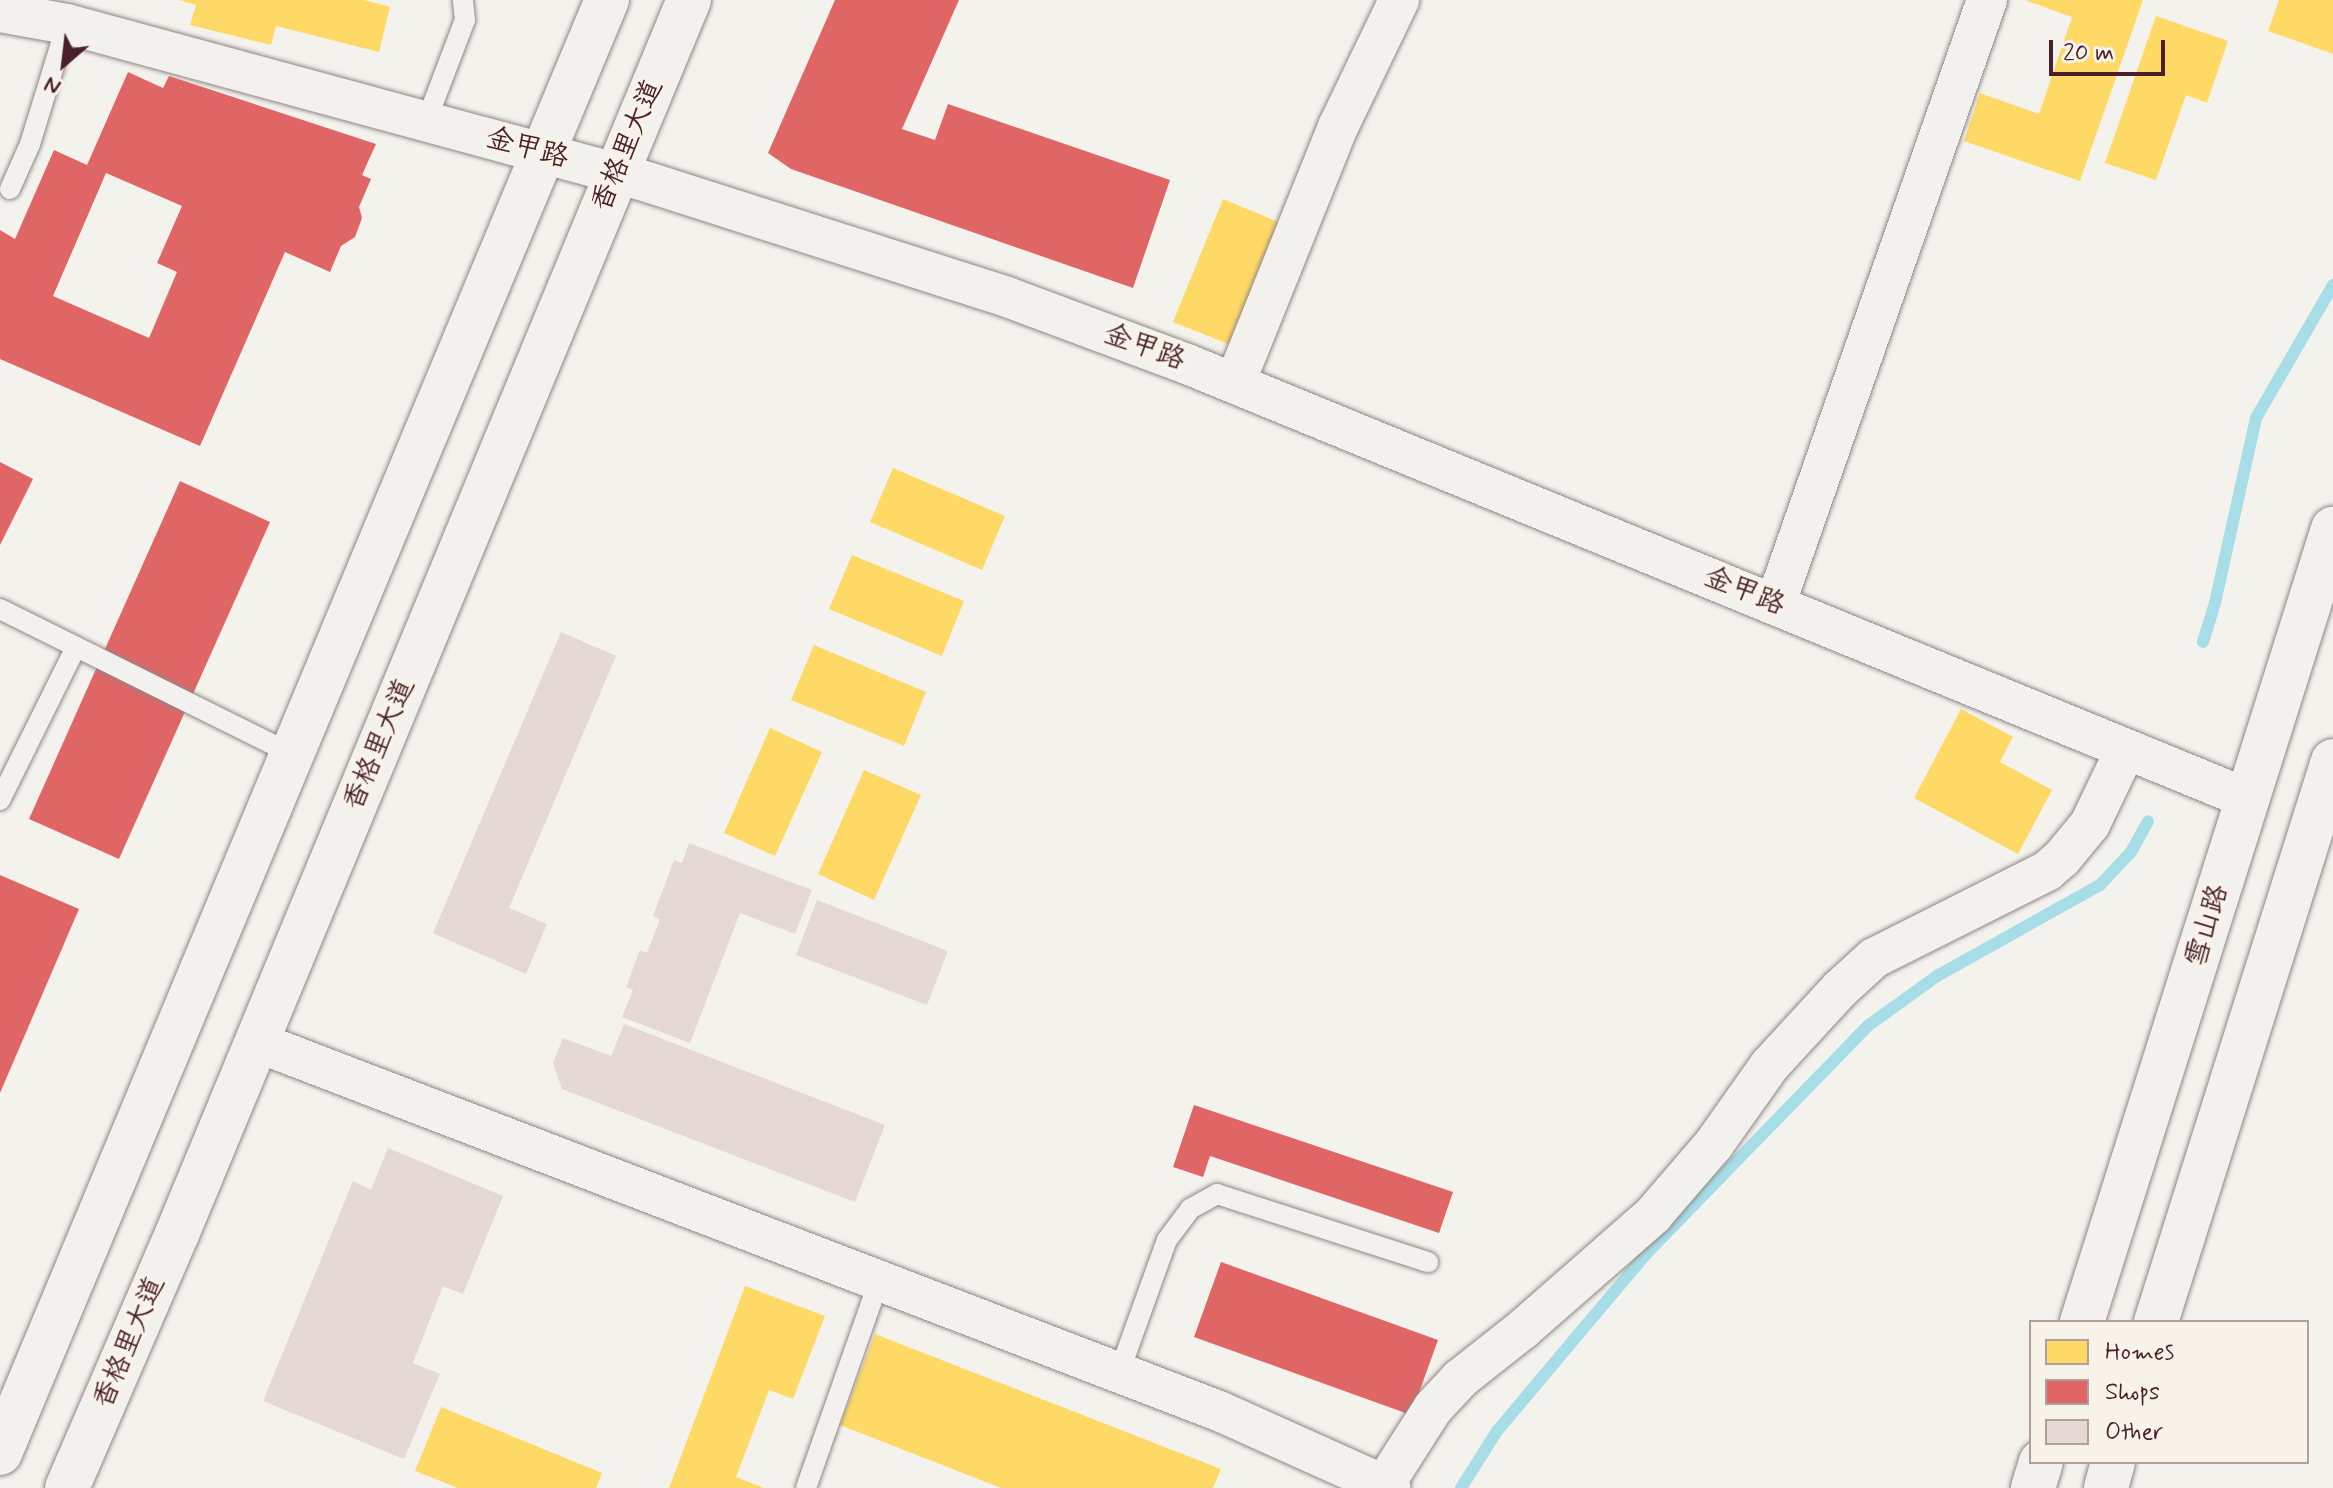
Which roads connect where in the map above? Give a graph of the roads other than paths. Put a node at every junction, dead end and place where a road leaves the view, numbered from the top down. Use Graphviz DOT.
graph roads {
  1 [pos="463,0"];
  2 [pos="607,0"];
  3 [pos="689,0"];
  4 [pos="1399,0"];
  5 [pos="1987,0"];
  6 [pos="0,12"];
  7 [pos="67,24"];
  8 [pos="426,122"];
  9 [pos="543,154"];
  10 [pos="617,174"];
  11 [pos="10,189"];
  12 [pos="1235,383"];
  13 [pos="2333,529"];
  14 [pos="1775,605"];
  15 [pos="0,609"];
  16 [pos="76,647"];
  17 [pos="2126,749"];
  18 [pos="294,755"];
  19 [pos="2333,765"];
  20 [pos="2248,799"];
  21 [pos="0,800"];
  22 [pos="257,1042"];
  23 [pos="1428,1262"];
  24 [pos="879,1281"];
  25 [pos="2083,1320"];
  26 [pos="2157,1320"];
  27 [pos="1119,1373"];
  28 [pos="0,1453"];
  29 [pos="2040,1464"];
  30 [pos="2112,1464"];
  31 [pos="1385,1487"];
  32 [pos="67,1488"];
  33 [pos="806,1488"];
  34 [pos="2033,1488"];
  35 [pos="2106,1488"];
  1 -- 8 [label="lane"];
  2 -- 9 [label="main road"];
  3 -- 10 [label="main road, 香格里大道"];
  4 -- 12 [label="street"];
  5 -- 14 [label="street"];
  6 -- 7 [label="street, 金甲路"];
  7 -- 8 [label="street, 金甲路"];
  7 -- 11 [label="lane"];
  8 -- 9 [label="street, 金甲路"];
  9 -- 10 [label="street, 金甲路"];
  9 -- 18 [label="main road"];
  10 -- 12 [label="street, 金甲路"];
  10 -- 22 [label="main road, 香格里大道"];
  12 -- 14 [label="street, 金甲路"];
  13 -- 20 [label="main road, 雪山路"];
  14 -- 17 [label="street, 金甲路"];
  15 -- 16 [label="lane"];
  16 -- 18 [label="lane"];
  16 -- 21 [label="lane"];
  17 -- 20 [label="street, 金甲路"];
  17 -- 31 [label="street"];
  18 -- 28 [label="main road"];
  19 -- 26 [label="main road"];
  20 -- 25 [label="main road, 雪山路"];
  22 -- 24 [label="street"];
  22 -- 32 [label="main road, 香格里大道"];
  23 -- 27 [label="lane"];
  24 -- 27 [label="street"];
  24 -- 33 [label="lane"];
  27 -- 31 [label="street"];
  29 -- 34 [label="main road"];
  30 -- 35 [label="main road"];
}
